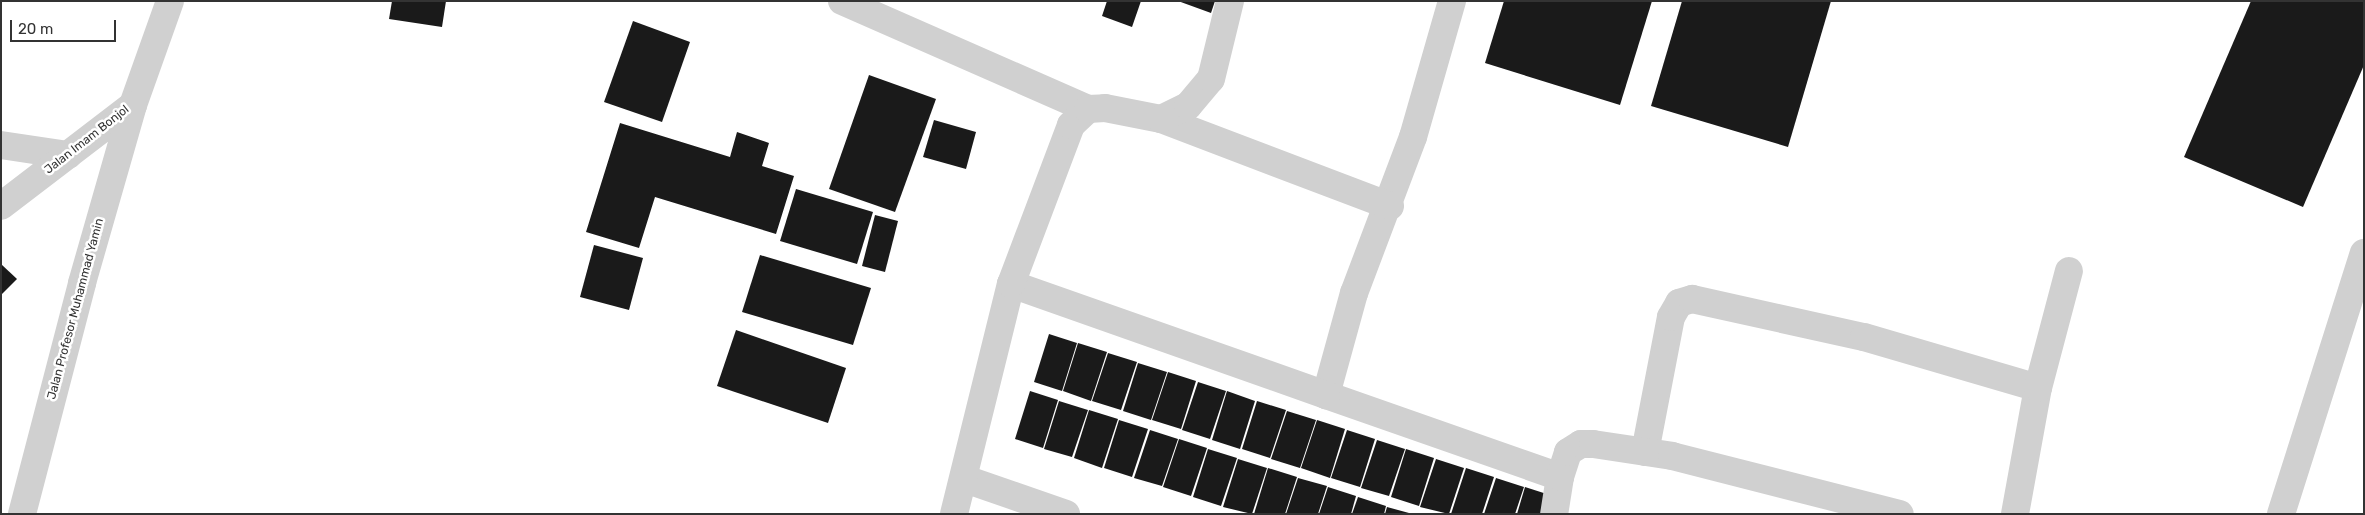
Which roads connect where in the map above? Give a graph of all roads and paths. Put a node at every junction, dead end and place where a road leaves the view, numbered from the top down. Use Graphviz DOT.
graph roads {
  1 [pos="170,1"];
  2 [pos="842,1"];
  3 [pos="1230,1"];
  4 [pos="1452,1"];
  5 [pos="133,105"];
  6 [pos="1088,110"];
  7 [pos="1161,120"];
  8 [pos="1,145"];
  9 [pos="68,155"];
  10 [pos="1,206"];
  11 [pos="1390,206"];
  12 [pos="2364,254"];
  13 [pos="2069,271"];
  14 [pos="1011,284"];
  15 [pos="2038,388"];
  16 [pos="1326,395"];
  17 [pos="1645,452"];
  18 [pos="1560,477"];
  19 [pos="965,479"];
  20 [pos="22,514"];
  21 [pos="954,514"];
  22 [pos="1066,514"];
  23 [pos="1554,514"];
  24 [pos="1900,514"];
  25 [pos="2015,514"];
  26 [pos="2281,514"];
  1 -- 5 [label="street, Jalan Imam Bonjol"];
  2 -- 6 [label="street"];
  3 -- 7 [label="street"];
  4 -- 11 [label="street"];
  5 -- 9 [label="street, Jalan Imam Bonjol"];
  5 -- 20 [label="street, Jalan Profesor Muhammad Yamin"];
  6 -- 7 [label="street"];
  6 -- 14 [label="street"];
  7 -- 11 [label="street"];
  8 -- 9 [label="street"];
  9 -- 10 [label="street, Jalan Imam Bonjol"];
  11 -- 16 [label="street"];
  12 -- 26 [label="street"];
  13 -- 15 [label="street"];
  14 -- 16 [label="street"];
  14 -- 19 [label="street"];
  15 -- 17 [label="street"];
  15 -- 25 [label="street"];
  16 -- 18 [label="street"];
  17 -- 18 [label="street"];
  17 -- 24 [label="street"];
  18 -- 23 [label="street"];
  19 -- 21 [label="street"];
  19 -- 22 [label="street"];
}
